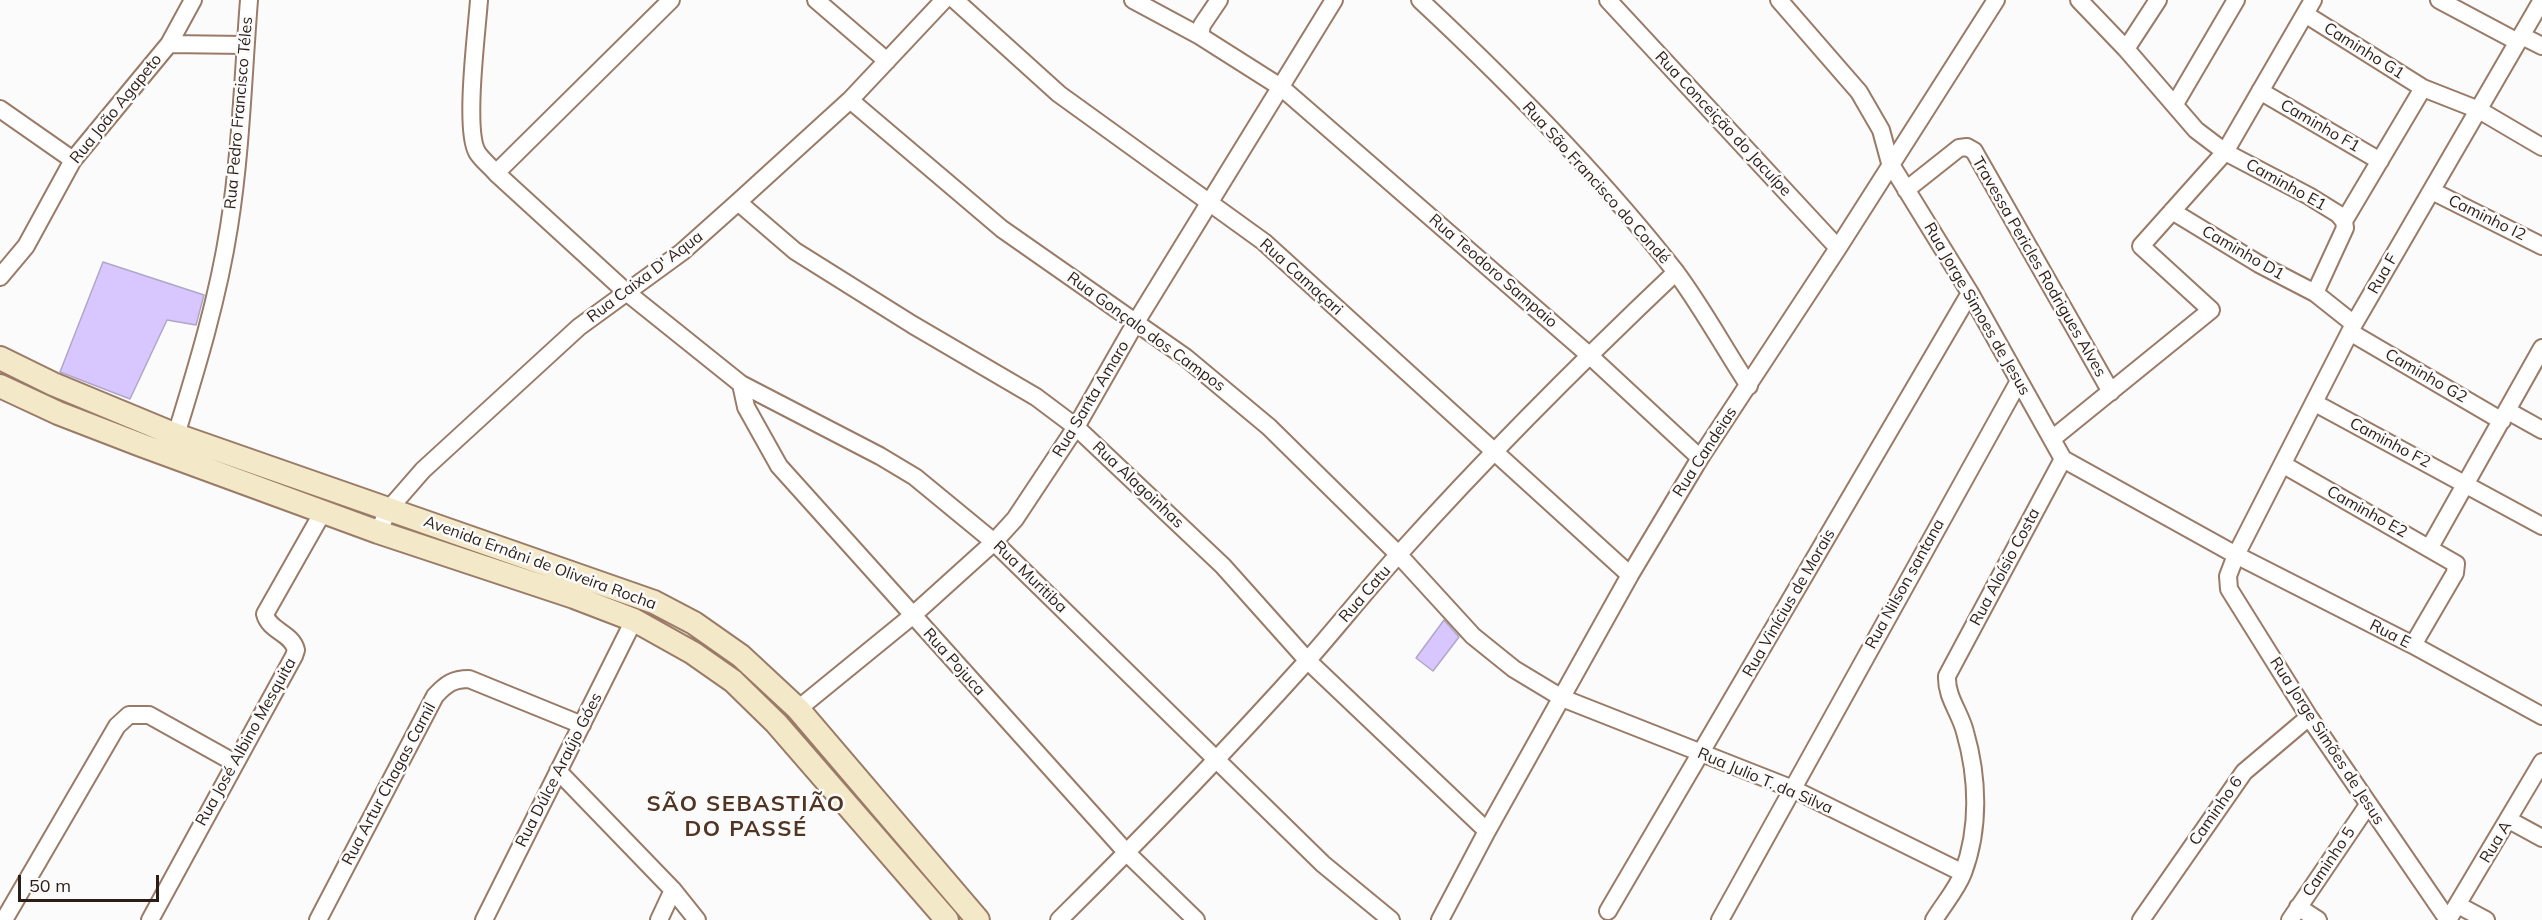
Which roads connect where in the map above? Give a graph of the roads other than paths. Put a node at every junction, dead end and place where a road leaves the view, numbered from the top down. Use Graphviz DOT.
graph roads {
  1 [pos="193,0"];
  2 [pos="249,0"];
  3 [pos="479,0"];
  4 [pos="671,0"];
  5 [pos="816,0"];
  6 [pos="944,0"];
  7 [pos="956,0"];
  8 [pos="1133,0"];
  9 [pos="1219,0"];
  10 [pos="1334,0"];
  11 [pos="1420,0"];
  12 [pos="1608,0"];
  13 [pos="1779,0"];
  14 [pos="1996,0"];
  15 [pos="2079,0"];
  16 [pos="2158,0"];
  17 [pos="2236,0"];
  18 [pos="2439,0"];
  19 [pos="2542,0"];
  20 [pos="2309,7"];
  21 [pos="1200,36"];
  22 [pos="2520,39"];
  23 [pos="170,44"];
  24 [pos="245,45"];
  25 [pos="2542,46"];
  26 [pos="2126,50"];
  27 [pos="887,61"];
  28 [pos="1282,88"];
  29 [pos="2423,88"];
  30 [pos="2260,91"];
  31 [pos="850,100"];
  32 [pos="2175,104"];
  33 [pos="0,109"];
  34 [pos="2479,110"];
  35 [pos="2542,147"];
  36 [pos="2225,152"];
  37 [pos="73,160"];
  38 [pos="2380,160"];
  39 [pos="1890,163"];
  40 [pos="496,173"];
  41 [pos="1906,190"];
  42 [pos="2432,191"];
  43 [pos="738,202"];
  44 [pos="1209,203"];
  45 [pos="2172,211"];
  46 [pos="2344,221"];
  47 [pos="2542,246"];
  48 [pos="1838,248"];
  49 [pos="1676,272"];
  50 [pos="0,277"];
  51 [pos="625,291"];
  52 [pos="2315,292"];
  53 [pos="1970,294"];
  54 [pos="1136,322"];
  55 [pos="2352,328"];
  56 [pos="2542,348"];
  57 [pos="1589,355"];
  58 [pos="0,358"];
  59 [pos="2019,381"];
  60 [pos="741,384"];
  61 [pos="0,386"];
  62 [pos="1749,386"];
  63 [pos="2110,392"];
  64 [pos="2315,403"];
  65 [pos="2505,416"];
  66 [pos="1076,427"];
  67 [pos="2542,430"];
  68 [pos="176,435"];
  69 [pos="2052,439"];
  70 [pos="1495,452"];
  71 [pos="1700,458"];
  72 [pos="2063,459"];
  73 [pos="2284,465"];
  74 [pos="2465,483"];
  75 [pos="388,509"];
  76 [pos="324,510"];
  77 [pos="2542,526"];
  78 [pos="378,532"];
  79 [pos="994,542"];
  80 [pos="2430,547"];
  81 [pos="1398,554"];
  82 [pos="2236,555"];
  83 [pos="1630,574"];
  84 [pos="912,616"];
  85 [pos="634,620"];
  86 [pos="2413,645"];
  87 [pos="1307,660"];
  88 [pos="1562,698"];
  89 [pos="798,708"];
  90 [pos="2542,716"];
  91 [pos="2309,717"];
  92 [pos="582,725"];
  93 [pos="1701,754"];
  94 [pos="1216,758"];
  95 [pos="235,763"];
  96 [pos="2542,763"];
  97 [pos="558,771"];
  98 [pos="1793,789"];
  99 [pos="2368,805"];
  100 [pos="2510,820"];
  101 [pos="1486,831"];
  102 [pos="2542,838"];
  103 [pos="1126,853"];
  104 [pos="1963,873"];
  105 [pos="673,890"];
  106 [pos="2458,905"];
  107 [pos="1608,912"];
  108 [pos="2294,914"];
  109 [pos="4,920"];
  110 [pos="150,920"];
  111 [pos="318,920"];
  112 [pos="484,920"];
  113 [pos="658,920"];
  114 [pos="697,920"];
  115 [pos="947,920"];
  116 [pos="978,920"];
  117 [pos="1059,920"];
  118 [pos="1196,920"];
  119 [pos="1390,920"];
  120 [pos="1440,920"];
  121 [pos="1720,920"];
  122 [pos="1934,920"];
  123 [pos="2141,920"];
  124 [pos="2318,920"];
  125 [pos="2448,920"];
  126 [pos="2486,920"];
  1 -- 23 [label="street, Rua João Agapeto"];
  2 -- 24 [label="street, Rua Pedro Francisco Téles"];
  3 -- 40 [label="street, Rua Muritiba"];
  4 -- 40 [label="street"];
  5 -- 27 [label="street"];
  6 -- 27 [label="street, Rua Caixa D' Aqua"];
  7 -- 44 [label="street, Rua Camaçari"];
  8 -- 21 [label="street, Rua Teodoro Sampaio"];
  9 -- 21 [label="street"];
  10 -- 28 [label="street, Rua Santa Amaro"];
  11 -- 49 [label="street, Rua São Francisco do Condé"];
  12 -- 48 [label="street, Rua Conceição do Jacuípe"];
  13 -- 39 [label="street, Rua Jorge Simoes de Jesus"];
  14 -- 39 [label="street, Rua Candeias"];
  15 -- 26 [label="street, Caminho E1"];
  16 -- 26 [label="street"];
  17 -- 32 [label="street"];
  18 -- 22 [label="street"];
  19 -- 22 [label="street, Rua F"];
  20 -- 29 [label="street, Caminho G1"];
  20 -- 30 [label="street"];
  21 -- 28 [label="street, Rua Teodoro Sampaio"];
  22 -- 25 [label="street"];
  22 -- 34 [label="street, Rua F"];
  23 -- 24 [label="street"];
  23 -- 37 [label="street, Rua João Agapeto"];
  24 -- 68 [label="street, Rua Pedro Francisco Téles"];
  26 -- 32 [label="street, Caminho E1"];
  27 -- 31 [label="street, Rua Caixa D' Aqua"];
  28 -- 44 [label="street, Rua Santa Amaro"];
  28 -- 57 [label="street, Rua Teodoro Sampaio"];
  29 -- 34 [label="street, Caminho G1"];
  29 -- 38 [label="street"];
  30 -- 36 [label="street"];
  30 -- 38 [label="street, Caminho F1"];
  31 -- 43 [label="street, Rua Caixa D' Aqua"];
  31 -- 54 [label="street, Rua Gonçalo dos Campos"];
  32 -- 36 [label="street, Caminho E1"];
  33 -- 37 [label="street"];
  34 -- 35 [label="street, Caminho G1"];
  34 -- 42 [label="street, Rua F"];
  36 -- 45 [label="street"];
  36 -- 46 [label="street, Caminho E1"];
  37 -- 50 [label="street, Rua João Agapeto"];
  38 -- 46 [label="street"];
  39 -- 41 [label="street, Rua Jorge Simoes de Jesus"];
  39 -- 48 [label="street, Rua Candeias"];
  40 -- 51 [label="street, Rua Muritiba"];
  41 -- 53 [label="street, Rua Jorge Simoes de Jesus"];
  41 -- 63 [label="street, Travessa Pericles Rodrigues Alves"];
  42 -- 47 [label="street, Caminho I2"];
  42 -- 55 [label="street, Rua F"];
  43 -- 51 [label="street, Rua Caixa D' Aqua"];
  43 -- 66 [label="street, Rua Alagoinhas"];
  44 -- 54 [label="street, Rua Santa Amaro"];
  44 -- 70 [label="street, Rua Camaçari"];
  45 -- 52 [label="street, Caminho D1"];
  45 -- 63 [label="street"];
  46 -- 52 [label="street"];
  48 -- 62 [label="street, Rua Candeias"];
  49 -- 57 [label="street, Rua Catu"];
  49 -- 62 [label="street, Rua São Francisco do Condé"];
  51 -- 60 [label="street, Rua Muritiba"];
  51 -- 75 [label="street, Rua Caixa D' Aqua"];
  52 -- 55 [label="street, Caminho D1"];
  53 -- 59 [label="street, Rua Jorge Simoes de Jesus"];
  53 -- 93 [label="street, Rua Vinícius de Morais"];
  54 -- 66 [label="street, Rua Santa Amaro"];
  54 -- 81 [label="street, Rua Gonçalo dos Campos"];
  55 -- 64 [label="street, Rua F"];
  55 -- 65 [label="street, Caminho G2"];
  56 -- 65 [label="street"];
  57 -- 70 [label="street, Rua Catu"];
  57 -- 71 [label="street, Rua Teodoro Sampaio"];
  58 -- 68 [label="main road, Avenida Ernâni de Oliveira Rocha"];
  59 -- 69 [label="street, Rua Jorge Simoes de Jesus"];
  59 -- 98 [label="street, Rua Nilson santana"];
  60 -- 79 [label="street, Rua Muritiba"];
  60 -- 84 [label="street, Rua Pojuca"];
  61 -- 76 [label="main road, Avenida Ernâni de Oliveira Rocha"];
  62 -- 71 [label="street, Rua Candeias"];
  63 -- 69 [label="street"];
  64 -- 73 [label="street, Rua F"];
  64 -- 74 [label="street, Caminho F2"];
  65 -- 67 [label="street, Caminho G2"];
  65 -- 74 [label="street"];
  66 -- 79 [label="street, Rua Santa Amaro"];
  66 -- 87 [label="street, Rua Alagoinhas"];
  68 -- 75 [label="main road, Avenida Ernâni de Oliveira Rocha"];
  69 -- 72 [label="street, Rua Jorge Simoes de Jesus"];
  70 -- 81 [label="street, Rua Catu"];
  70 -- 83 [label="street, Rua Camaçari"];
  71 -- 83 [label="street, Rua Candeias"];
  72 -- 82 [label="street"];
  72 -- 104 [label="street, Rua Aloísio Costa"];
  73 -- 80 [label="street, Caminho E2"];
  73 -- 82 [label="street, Rua F"];
  74 -- 77 [label="street, Caminho F2"];
  74 -- 80 [label="street"];
  75 -- 78 [label="street, Rua Caixa D' Aqua"];
  75 -- 89 [label="main road, Avenida Ernâni de Oliveira Rocha"];
  76 -- 78 [label="main road, Avenida Ernâni de Oliveira Rocha"];
  76 -- 95 [label="street, Rua José Albino Mesquita"];
  78 -- 85 [label="main road, Avenida Ernâni de Oliveira Rocha"];
  79 -- 84 [label="street, Rua Santa Amaro"];
  79 -- 94 [label="street, Rua Muritiba"];
  80 -- 86 [label="street, Caminho E2"];
  81 -- 87 [label="street, Rua Catu"];
  81 -- 88 [label="street, Rua Gonçalo dos Campos"];
  82 -- 86 [label="street, Rua E"];
  82 -- 91 [label="street, Rua Jorge Simões de Jesus"];
  83 -- 88 [label="street, Rua Candeias"];
  84 -- 89 [label="street, Rua Santa Amaro"];
  84 -- 103 [label="street, Rua Pojuca"];
  85 -- 92 [label="street, Rua Dúlce Araújo Góes"];
  85 -- 115 [label="main road, Avenida Ernâni de Oliveira Rocha"];
  86 -- 90 [label="street, Rua E"];
  87 -- 94 [label="street, Rua Catu"];
  87 -- 101 [label="street, Rua Alagoinhas"];
  88 -- 93 [label="street, Rua Julio T. da Silva"];
  88 -- 101 [label="street, Rua Candeias"];
  89 -- 116 [label="main road, Avenida Ernâni de Oliveira Rocha"];
  91 -- 99 [label="street, Rua Jorge Simões de Jesus"];
  91 -- 123 [label="street, Caminho 6"];
  92 -- 97 [label="street, Rua Dúlce Araújo Góes"];
  92 -- 111 [label="street, Rua Artur Chagas Carnil"];
  93 -- 98 [label="street, Rua Julio T. da Silva"];
  93 -- 107 [label="street, Rua Vinícius de Morais"];
  94 -- 103 [label="street, Rua Catu"];
  94 -- 119 [label="street, Rua Muritiba"];
  95 -- 109 [label="street"];
  95 -- 110 [label="street, Rua José Albino Mesquita"];
  96 -- 100 [label="street, Rua A"];
  97 -- 105 [label="street"];
  97 -- 112 [label="street, Rua Dúlce Araújo Góes"];
  98 -- 104 [label="street, Rua Julio T. da Silva"];
  98 -- 121 [label="street, Rua Nilson santana"];
  99 -- 108 [label="street, Caminho 5"];
  99 -- 125 [label="street, Rua Jorge Simões de Jesus"];
  100 -- 102 [label="street"];
  100 -- 106 [label="street, Rua A"];
  101 -- 120 [label="street, Rua Candeias"];
  103 -- 117 [label="street, Rua Catu"];
  103 -- 118 [label="street, Rua Pojuca"];
  104 -- 122 [label="street"];
  105 -- 113 [label="street"];
  105 -- 114 [label="street"];
  106 -- 125 [label="street, Rua A"];
  106 -- 126 [label="street"];
  108 -- 124 [label="street"];
}
